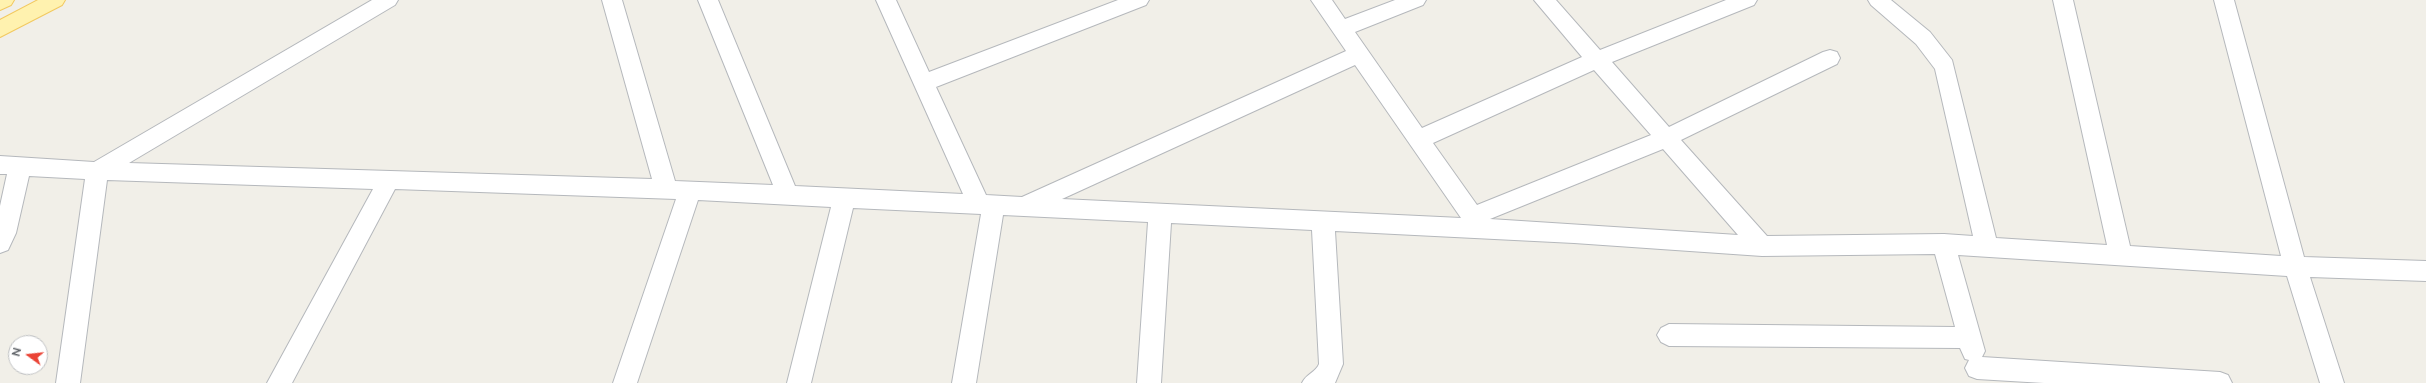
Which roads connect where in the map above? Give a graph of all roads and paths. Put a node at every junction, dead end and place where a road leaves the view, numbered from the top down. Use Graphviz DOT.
graph roads {
  1 [pos="4,0"];
  2 [pos="55,0"];
  3 [pos="388,0"];
  4 [pos="612,0"];
  5 [pos="708,0"];
  6 [pos="886,0"];
  7 [pos="1139,0"];
  8 [pos="1321,0"];
  9 [pos="1416,0"];
  10 [pos="1544,0"];
  11 [pos="1747,0"];
  12 [pos="1878,0"];
  13 [pos="2063,0"];
  14 [pos="2224,0"];
  15 [pos="0,2"];
  16 [pos="1341,28"];
  17 [pos="0,29"];
  18 [pos="1360,54"];
  19 [pos="1830,58"];
  20 [pos="1596,60"];
  21 [pos="925,82"];
  22 [pos="1666,138"];
  23 [pos="1419,139"];
  24 [pos="10,166"];
  25 [pos="97,171"];
  26 [pos="389,180"];
  27 [pos="666,189"];
  28 [pos="690,190"];
  29 [pos="788,195"];
  30 [pos="844,198"];
  31 [pos="987,205"];
  32 [pos="1024,206"];
  33 [pos="1160,213"];
  34 [pos="1323,221"];
  35 [pos="1477,223"];
  36 [pos="0,243"];
  37 [pos="1944,244"];
  38 [pos="1762,246"];
  39 [pos="1987,246"];
  40 [pos="2121,256"];
  41 [pos="2295,267"];
  42 [pos="2426,271"];
  43 [pos="1669,335"];
  44 [pos="1969,338"];
  45 [pos="1979,375"];
  46 [pos="68,383"];
  47 [pos="279,383"];
  48 [pos="625,383"];
  49 [pos="799,383"];
  50 [pos="964,383"];
  51 [pos="1149,383"];
  52 [pos="1314,383"];
  53 [pos="2220,383"];
  54 [pos="2332,383"];
  1 -- 15 [label="main road"];
  2 -- 17 [label="main road"];
  3 -- 25 [label="street"];
  4 -- 27 [label="street"];
  5 -- 29 [label="street"];
  6 -- 21 [label="street"];
  7 -- 21 [label="street"];
  8 -- 16 [label="street"];
  9 -- 16 [label="street"];
  10 -- 20 [label="street"];
  11 -- 20 [label="street"];
  12 -- 39 [label="street"];
  13 -- 40 [label="street"];
  14 -- 41 [label="street"];
  16 -- 18 [label="street"];
  18 -- 23 [label="street"];
  18 -- 32 [label="street"];
  19 -- 22 [label="street"];
  20 -- 22 [label="street"];
  20 -- 23 [label="street"];
  21 -- 31 [label="street"];
  22 -- 35 [label="street"];
  22 -- 38 [label="street"];
  23 -- 35 [label="street"];
  24 -- 25 [label="street"];
  24 -- 36 [label="street"];
  25 -- 26 [label="street"];
  25 -- 46 [label="street"];
  26 -- 27 [label="street"];
  26 -- 47 [label="street"];
  27 -- 28 [label="street"];
  28 -- 29 [label="street"];
  28 -- 48 [label="street"];
  29 -- 30 [label="street"];
  30 -- 31 [label="street"];
  30 -- 49 [label="street"];
  31 -- 32 [label="street"];
  31 -- 50 [label="street"];
  32 -- 33 [label="street"];
  33 -- 34 [label="street"];
  33 -- 51 [label="street"];
  34 -- 35 [label="street"];
  34 -- 52 [label="street"];
  35 -- 38 [label="street"];
  37 -- 38 [label="street"];
  37 -- 39 [label="street"];
  37 -- 44 [label="street"];
  39 -- 40 [label="street"];
  40 -- 41 [label="street"];
  41 -- 42 [label="street"];
  41 -- 54 [label="street"];
  43 -- 44 [label="street"];
  44 -- 45 [label="street"];
  45 -- 53 [label="street"];
}
